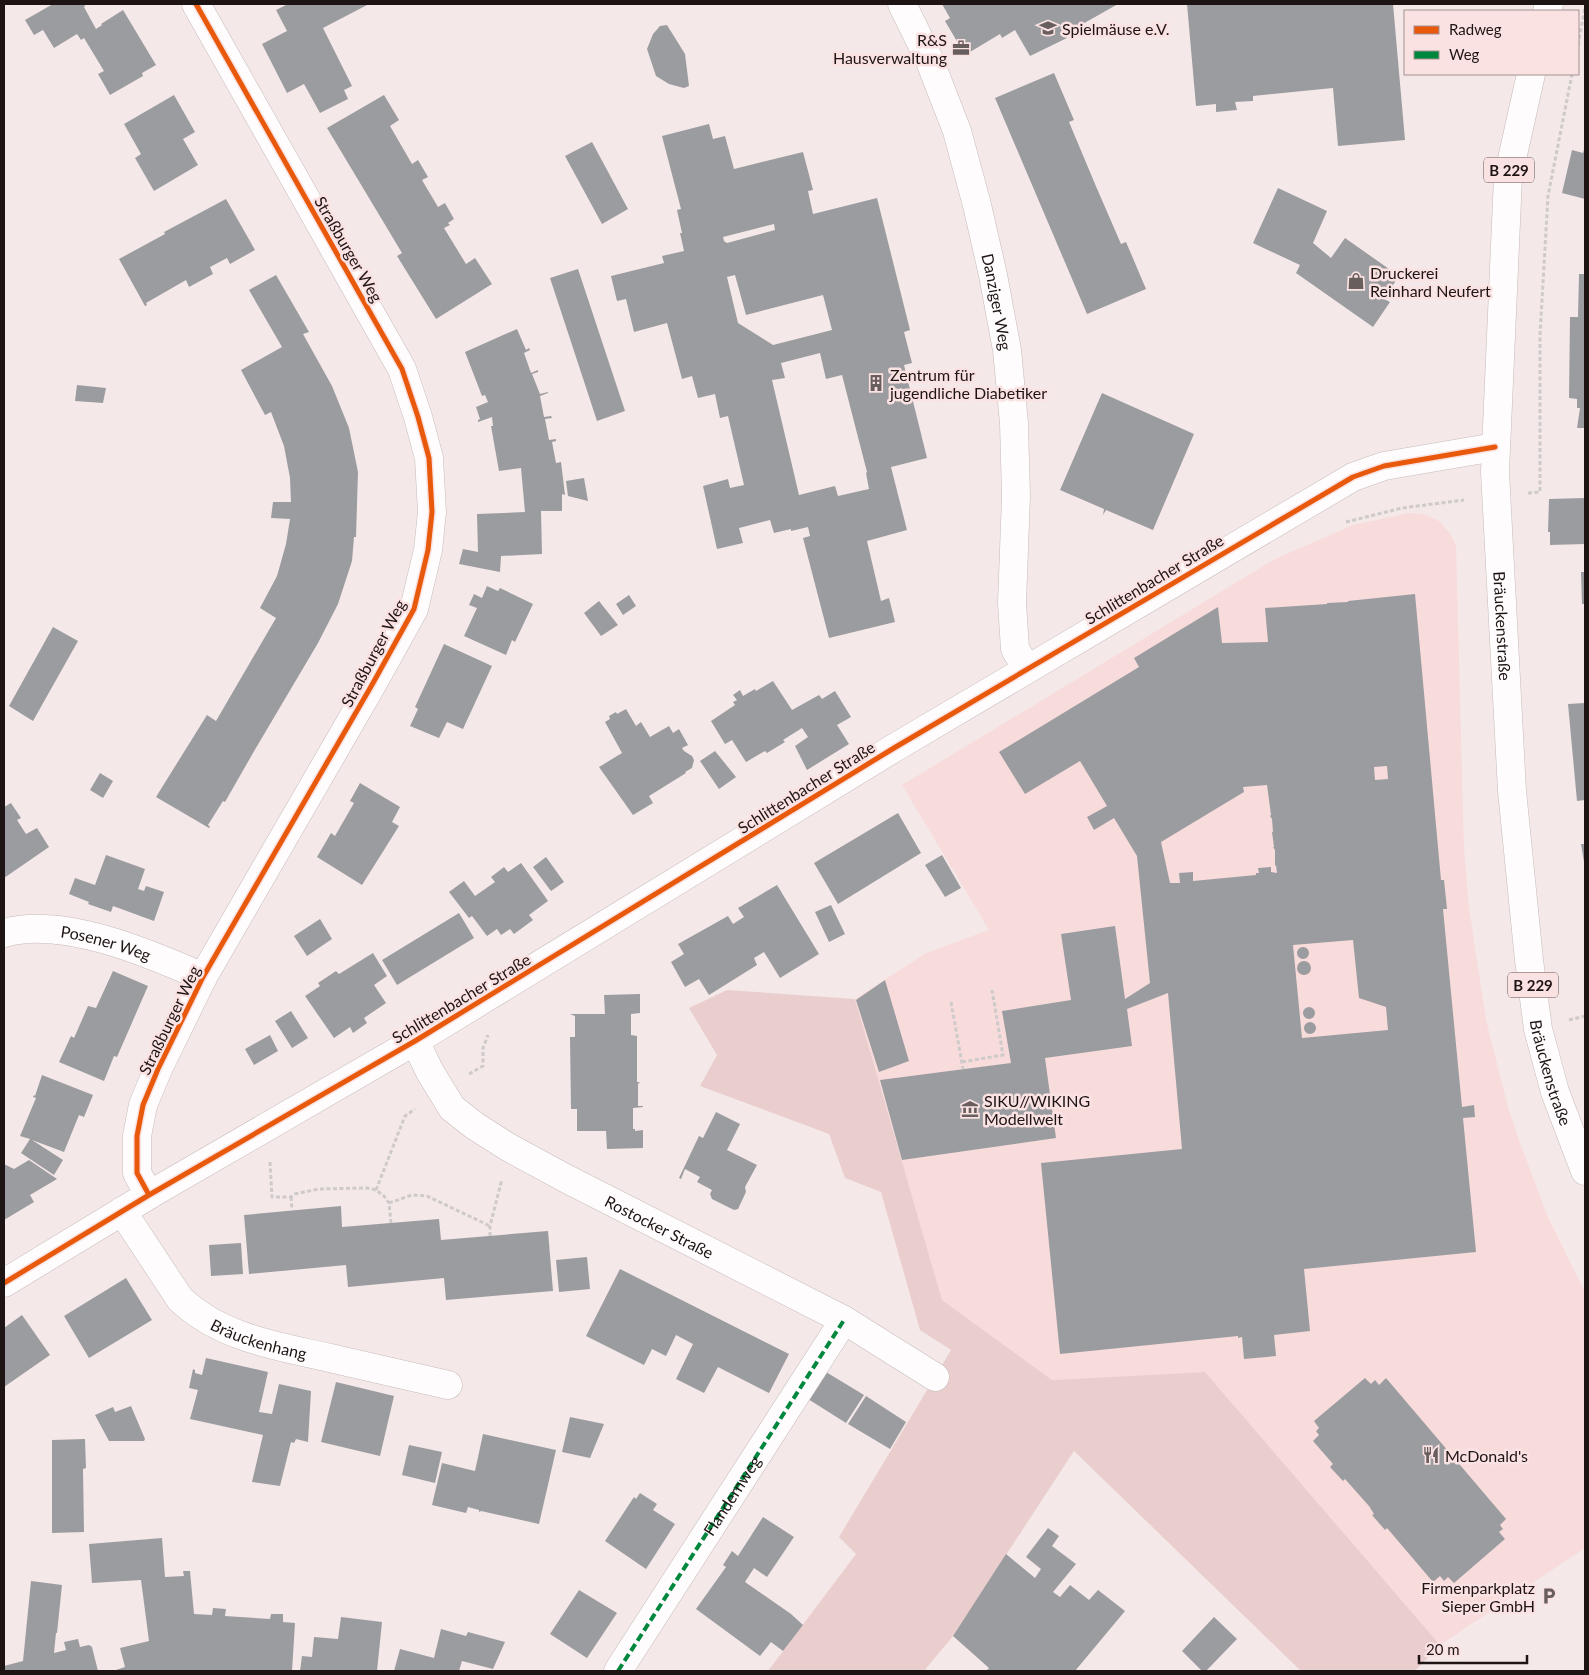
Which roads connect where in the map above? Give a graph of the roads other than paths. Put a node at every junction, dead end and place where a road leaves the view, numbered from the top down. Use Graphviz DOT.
graph roads {
  1 [pos="196,4"];
  2 [pos="902,4"];
  3 [pos="1531,75"];
  4 [pos="1495,447"];
  5 [pos="1027,669"];
  6 [pos="4,933"];
  7 [pos="203,977"];
  8 [pos="415,1041"];
  9 [pos="1585,1172"];
  10 [pos="149,1195"];
  11 [pos="122,1211"];
  12 [pos="4,1283"];
  13 [pos="844,1320"];
  14 [pos="935,1377"];
  15 [pos="448,1385"];
  16 [pos="618,1671"];
  1 -- 7 [label="street, Straßburger Weg"];
  2 -- 5 [label="street, Danziger Weg"];
  3 -- 4 [label="street, Bräuckenstraße / B 229"];
  4 -- 5 [label="street, Schlittenbacher Straße"];
  4 -- 9 [label="street, Bräuckenstraße / B 229"];
  5 -- 8 [label="street, Schlittenbacher Straße"];
  6 -- 7 [label="street, Posener Weg"];
  7 -- 10 [label="street, Straßburger Weg"];
  8 -- 10 [label="street, Schlittenbacher Straße"];
  8 -- 13 [label="street, Rostocker Straße"];
  10 -- 11 [label="street"];
  11 -- 12 [label="street"];
  11 -- 15 [label="street, Bräuckenhang"];
  13 -- 14 [label="street, Rostocker Straße"];
  13 -- 16 [label="street, Flandernweg"];
}
